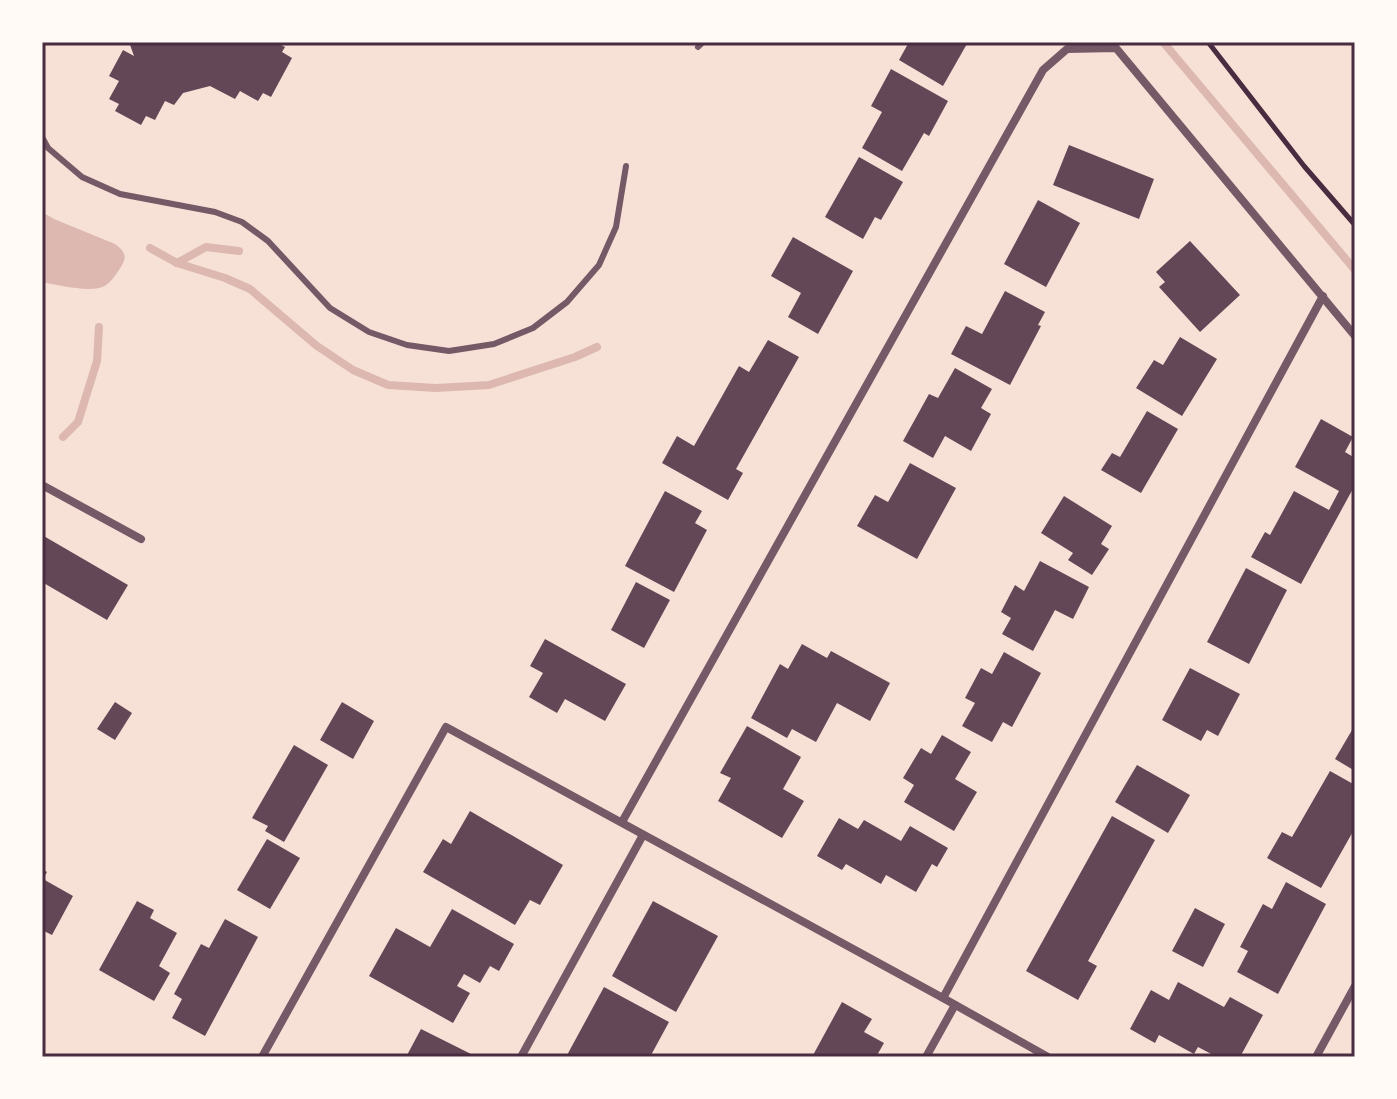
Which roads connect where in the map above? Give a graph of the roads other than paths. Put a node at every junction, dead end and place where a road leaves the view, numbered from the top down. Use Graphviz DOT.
graph roads {
  1 [pos="42,137"];
  2 [pos="626,166"];
  3 [pos="1323,296"];
  4 [pos="1355,336"];
  5 [pos="42,485"];
  6 [pos="141,539"];
  7 [pos="622,822"];
  8 [pos="643,835"];
  9 [pos="1355,986"];
  10 [pos="943,998"];
  11 [pos="955,1005"];
  12 [pos="262,1057"];
  13 [pos="521,1057"];
  14 [pos="926,1057"];
  15 [pos="1048,1057"];
  16 [pos="1316,1057"];
  1 -- 2 [label="lane"];
  3 -- 4 [label="street"];
  3 -- 7 [label="street"];
  3 -- 10 [label="street"];
  5 -- 6 [label="street"];
  7 -- 8 [label="street"];
  7 -- 12 [label="street"];
  8 -- 10 [label="street"];
  8 -- 13 [label="street"];
  9 -- 16 [label="street"];
  10 -- 11 [label="street"];
  11 -- 14 [label="street"];
  11 -- 15 [label="street"];
}
